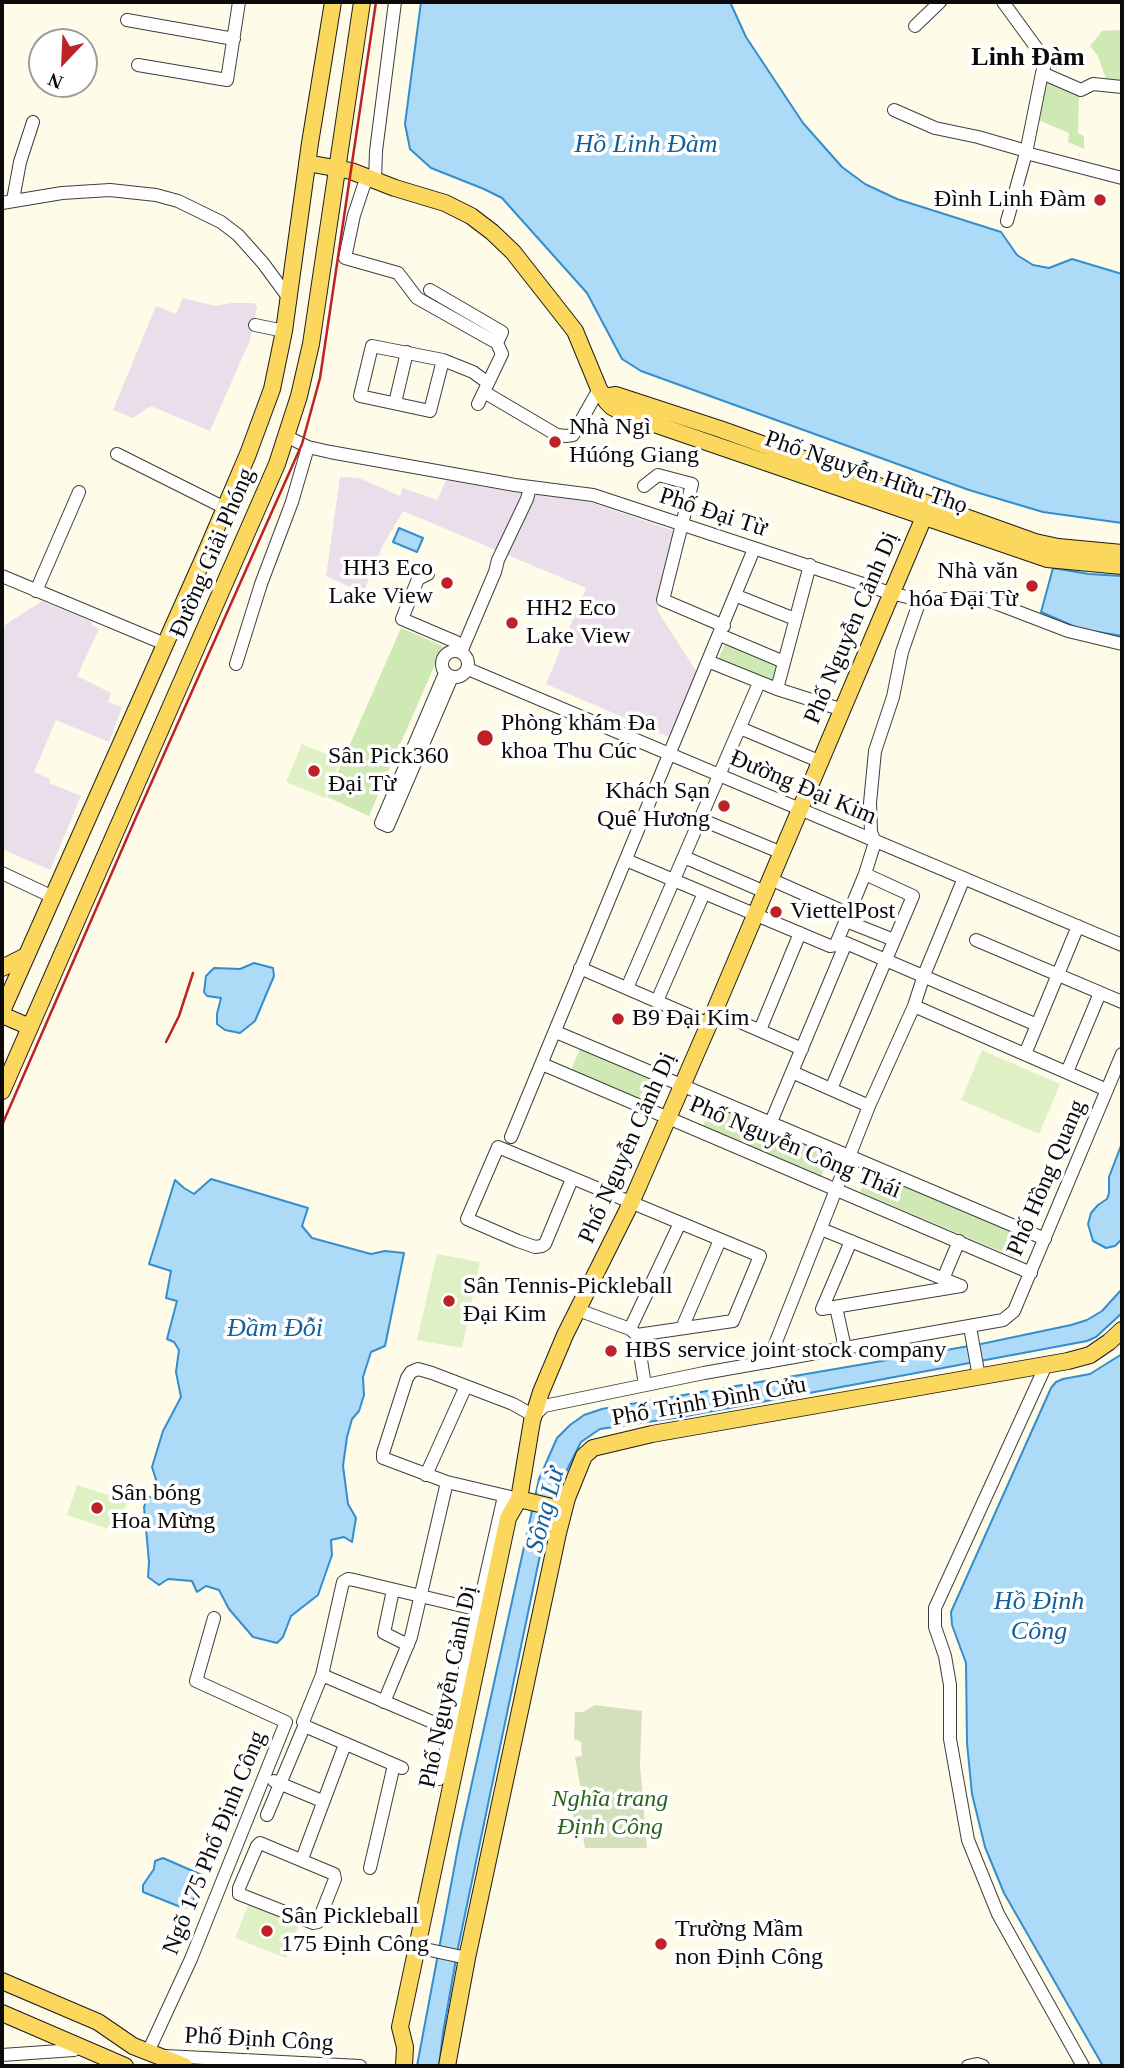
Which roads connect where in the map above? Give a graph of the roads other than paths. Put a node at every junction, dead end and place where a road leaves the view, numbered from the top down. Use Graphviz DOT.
graph roads {
  1 [pos="239,2"];
  2 [pos="333,2"];
  3 [pos="362,2"];
  4 [pos="396,2"];
  5 [pos="940,2"];
  6 [pos="1003,2"];
  7 [pos="127,20"];
  8 [pos="915,26"];
  9 [pos="234,39"];
  10 [pos="138,65"];
  11 [pos="1042,73"];
  12 [pos="1122,87"];
  13 [pos="894,110"];
  14 [pos="33,122"];
  15 [pos="1026,153"];
  16 [pos="307,163"];
  17 [pos="337,168"];
  18 [pos="1122,178"];
  19 [pos="373,179"];
  20 [pos="7,201"];
  21 [pos="1007,221"];
  22 [pos="430,290"];
  23 [pos="288,297"];
  24 [pos="255,325"];
  25 [pos="284,331"];
  26 [pos="497,343"];
  27 [pos="407,352"];
  28 [pos="443,360"];
  29 [pos="484,393"];
  30 [pos="602,393"];
  31 [pos="395,403"];
  32 [pos="286,436"];
  33 [pos="309,447"];
  34 [pos="117,454"];
  35 [pos="644,486"];
  36 [pos="530,487"];
  37 [pos="79,492"];
  38 [pos="225,508"];
  39 [pos="927,510"];
  40 [pos="682,526"];
  41 [pos="754,550"];
  42 [pos="1122,553"];
  43 [pos="204,557"];
  44 [pos="810,565"];
  45 [pos="1122,566"];
  46 [pos="232,569"];
  47 [pos="428,574"];
  48 [pos="2,576"];
  49 [pos="36,591"];
  50 [pos="890,593"];
  51 [pos="737,596"];
  52 [pos="920,600"];
  53 [pos="796,618"];
  54 [pos="722,631"];
  55 [pos="1122,643"];
  56 [pos="165,645"];
  57 [pos="456,648"];
  58 [pos="710,662"];
  59 [pos="784,662"];
  60 [pos="236,664"];
  61 [pos="468,669"];
  62 [pos="449,675"];
  63 [pos="759,682"];
  64 [pos="777,689"];
  65 [pos="843,710"];
  66 [pos="740,728"];
  67 [pos="671,755"];
  68 [pos="821,762"];
  69 [pos="719,775"];
  70 [pos="800,810"];
  71 [pos="700,819"];
  72 [pos="385,825"];
  73 [pos="875,842"];
  74 [pos="782,853"];
  75 [pos="684,857"];
  76 [pos="626,860"];
  77 [pos="2,873"];
  78 [pos="865,874"];
  79 [pos="964,878"];
  80 [pos="674,880"];
  81 [pos="767,885"];
  82 [pos="704,893"];
  83 [pos="53,897"];
  84 [pos="755,914"];
  85 [pos="847,917"];
  86 [pos="1078,926"];
  87 [pos="800,933"];
  88 [pos="894,940"];
  89 [pos="976,940"];
  90 [pos="841,944"];
  91 [pos="1122,945"];
  92 [pos="26,956"];
  93 [pos="886,959"];
  94 [pos="2,968"];
  95 [pos="580,968"];
  96 [pos="924,975"];
  97 [pos="1058,975"];
  98 [pos="627,988"];
  99 [pos="1100,993"];
  100 [pos="657,1001"];
  101 [pos="1122,1002"];
  102 [pos="914,1006"];
  103 [pos="2,1013"];
  104 [pos="712,1017"];
  105 [pos="1037,1025"];
  106 [pos="30,1027"];
  107 [pos="760,1030"];
  108 [pos="556,1032"];
  109 [pos="802,1049"];
  110 [pos="1025,1054"];
  111 [pos="1122,1054"];
  112 [pos="542,1064"];
  113 [pos="792,1072"];
  114 [pos="1067,1072"];
  115 [pos="682,1085"];
  116 [pos="831,1089"];
  117 [pos="1107,1090"];
  118 [pos="2,1091"];
  119 [pos="869,1106"];
  120 [pos="668,1117"];
  121 [pos="771,1122"];
  122 [pos="511,1137"];
  123 [pos="851,1156"];
  124 [pos="572,1179"];
  125 [pos="838,1190"];
  126 [pos="631,1203"];
  127 [pos="680,1223"];
  128 [pos="821,1229"];
  129 [pos="1045,1239"];
  130 [pos="720,1240"];
  131 [pos="851,1241"];
  132 [pos="959,1241"];
  133 [pos="1031,1273"];
  134 [pos="943,1279"];
  135 [pos="836,1307"];
  136 [pos="578,1310"];
  137 [pos="682,1328"];
  138 [pos="1122,1330"];
  139 [pos="633,1332"];
  140 [pos="971,1333"];
  141 [pos="845,1348"];
  142 [pos="768,1362"];
  143 [pos="1046,1365"];
  144 [pos="979,1372"];
  145 [pos="645,1385"];
  146 [pos="466,1386"];
  147 [pos="534,1416"];
  148 [pos="426,1475"];
  149 [pos="447,1482"];
  150 [pos="517,1499"];
  151 [pos="559,1509"];
  152 [pos="393,1590"];
  153 [pos="422,1597"];
  154 [pos="479,1610"];
  155 [pos="214,1618"];
  156 [pos="408,1644"];
  157 [pos="322,1675"];
  158 [pos="384,1702"];
  159 [pos="303,1729"];
  160 [pos="451,1730"];
  161 [pos="344,1747"];
  162 [pos="263,1777"];
  163 [pos="439,1779"];
  164 [pos="280,1784"];
  165 [pos="322,1801"];
  166 [pos="267,1815"];
  167 [pos="302,1859"];
  168 [pos="370,1868"];
  169 [pos="425,1948"];
  170 [pos="463,1957"];
  171 [pos="2,1981"];
  172 [pos="2,1990"];
  173 [pos="2,2013"];
  174 [pos="2,2020"];
  175 [pos="74,2050"];
  176 [pos="146,2051"];
  177 [pos="2,2055"];
  178 [pos="267,2063"];
  179 [pos="120,2065"];
  180 [pos="184,2066"];
  181 [pos="360,2066"];
  182 [pos="404,2066"];
  183 [pos="447,2066"];
  184 [pos="1083,2066"];
  1 -- 9 [label="street"];
  2 -- 16 [label="main road, Đường Giải Phóng"];
  3 -- 17 [label="main road, Đường Giải Phóng"];
  4 -- 19 [label="street"];
  5 -- 8 [label="street"];
  6 -- 11 [label="street"];
  7 -- 9 [label="street"];
  9 -- 10 [label="street"];
  11 -- 12 [label="street"];
  11 -- 15 [label="street"];
  13 -- 15 [label="street"];
  14 -- 20 [label="street"];
  15 -- 18 [label="street"];
  15 -- 21 [label="street"];
  16 -- 17 [label="main road"];
  16 -- 23 [label="main road, Đường Giải Phóng"];
  17 -- 19 [label="main road"];
  17 -- 32 [label="main road, Đường Giải Phóng"];
  19 -- 26 [label="street"];
  19 -- 30 [label="main road"];
  20 -- 23 [label="street"];
  22 -- 26 [label="street"];
  23 -- 25 [label="main road, Đường Giải Phóng"];
  24 -- 25 [label="street"];
  25 -- 38 [label="main road, Đường Giải Phóng"];
  26 -- 29 [label="street"];
  27 -- 28 [label="street"];
  27 -- 31 [label="street"];
  27 -- 31 [label="street"];
  28 -- 29 [label="street"];
  28 -- 31 [label="street"];
  29 -- 30 [label="street"];
  30 -- 39 [label="main road, Phố Nguyễn Hữu Thọ"];
  32 -- 33 [label="street, Phố Đại Từ"];
  32 -- 46 [label="main road, Đường Giải Phóng"];
  33 -- 36 [label="street, Phố Đại Từ"];
  33 -- 60 [label="street"];
  34 -- 38 [label="street"];
  35 -- 40 [label="street"];
  36 -- 40 [label="street, Phố Đại Từ"];
  36 -- 57 [label="street"];
  37 -- 49 [label="street"];
  38 -- 43 [label="main road, Đường Giải Phóng"];
  39 -- 42 [label="main road, Phố Nguyễn Hữu Thọ"];
  39 -- 45 [label="main road, Phố Nguyễn Hữu Thọ"];
  39 -- 50 [label="main road, Phố Nguyễn Cảnh Dị"];
  40 -- 41 [label="street, Phố Đại Từ"];
  40 -- 54 [label="street"];
  41 -- 44 [label="street, Phố Đại Từ"];
  41 -- 51 [label="street"];
  43 -- 46 [label="main road"];
  43 -- 56 [label="main road, Đường Giải Phóng"];
  44 -- 50 [label="street, Phố Đại Từ"];
  44 -- 53 [label="street"];
  46 -- 106 [label="main road, Đường Giải Phóng"];
  47 -- 57 [label="street"];
  48 -- 49 [label="street"];
  49 -- 56 [label="street"];
  50 -- 52 [label="street, Phố Đại Từ"];
  50 -- 65 [label="main road, Phố Nguyễn Cảnh Dị"];
  51 -- 53 [label="street"];
  51 -- 54 [label="street"];
  52 -- 55 [label="street, Phố Đại Từ"];
  52 -- 73 [label="street"];
  53 -- 59 [label="street"];
  54 -- 58 [label="street"];
  54 -- 59 [label="street"];
  56 -- 83 [label="main road, Đường Giải Phóng"];
  57 -- 61 [label="street"];
  57 -- 62 [label="street"];
  58 -- 63 [label="street"];
  58 -- 67 [label="street"];
  59 -- 64 [label="street"];
  61 -- 62 [label="street"];
  61 -- 67 [label="street, Đường Đại Kim"];
  62 -- 72 [label="street"];
  63 -- 64 [label="street"];
  63 -- 66 [label="street"];
  64 -- 65 [label="street"];
  65 -- 68 [label="main road, Phố Nguyễn Cảnh Dị"];
  66 -- 68 [label="street"];
  66 -- 69 [label="street"];
  67 -- 69 [label="street, Đường Đại Kim"];
  67 -- 76 [label="street"];
  68 -- 70 [label="main road, Phố Nguyễn Cảnh Dị"];
  69 -- 70 [label="street, Đường Đại Kim"];
  69 -- 71 [label="street"];
  70 -- 73 [label="street, Đường Đại Kim"];
  70 -- 74 [label="main road, Phố Nguyễn Cảnh Dị"];
  71 -- 74 [label="street"];
  71 -- 75 [label="street"];
  73 -- 78 [label="street"];
  73 -- 79 [label="street, Đường Đại Kim"];
  74 -- 81 [label="main road, Phố Nguyễn Cảnh Dị"];
  75 -- 80 [label="street"];
  75 -- 81 [label="street"];
  76 -- 80 [label="street"];
  76 -- 95 [label="street"];
  77 -- 83 [label="street"];
  78 -- 85 [label="street"];
  78 -- 88 [label="street"];
  79 -- 86 [label="street, Đường Đại Kim"];
  79 -- 96 [label="street"];
  80 -- 82 [label="street"];
  80 -- 98 [label="street"];
  81 -- 84 [label="main road, Phố Nguyễn Cảnh Dị"];
  81 -- 85 [label="street"];
  82 -- 84 [label="street"];
  82 -- 100 [label="street"];
  83 -- 92 [label="main road, Đường Giải Phóng"];
  84 -- 87 [label="street"];
  84 -- 104 [label="main road, Phố Nguyễn Cảnh Dị"];
  85 -- 88 [label="street"];
  85 -- 90 [label="street"];
  86 -- 91 [label="street, Đường Đại Kim"];
  86 -- 97 [label="street"];
  87 -- 90 [label="street"];
  87 -- 107 [label="street"];
  88 -- 93 [label="street"];
  89 -- 97 [label="street"];
  90 -- 93 [label="street"];
  90 -- 109 [label="street"];
  92 -- 94 [label="main road"];
  92 -- 103 [label="main road, Đường Giải Phóng"];
  93 -- 96 [label="street"];
  93 -- 116 [label="street"];
  95 -- 98 [label="street"];
  95 -- 108 [label="street"];
  96 -- 102 [label="street"];
  96 -- 105 [label="street"];
  97 -- 99 [label="street"];
  97 -- 105 [label="street"];
  98 -- 100 [label="street"];
  99 -- 101 [label="street"];
  99 -- 114 [label="street"];
  100 -- 104 [label="street"];
  102 -- 110 [label="street"];
  102 -- 119 [label="street"];
  103 -- 106 [label="main road"];
  104 -- 107 [label="street"];
  104 -- 115 [label="main road, Phố Nguyễn Cảnh Dị"];
  105 -- 110 [label="street"];
  106 -- 118 [label="main road, Đường Giải Phóng"];
  107 -- 109 [label="street"];
  108 -- 112 [label="street"];
  108 -- 115 [label="street, Phố Nguyễn Công Thái"];
  109 -- 113 [label="street"];
  110 -- 114 [label="street"];
  111 -- 117 [label="street, Phố Hồng Quang"];
  112 -- 120 [label="street, Phố Nguyễn Công Thái"];
  112 -- 122 [label="street"];
  113 -- 116 [label="street"];
  113 -- 121 [label="street"];
  114 -- 117 [label="street"];
  115 -- 120 [label="main road, Phố Nguyễn Cảnh Dị"];
  115 -- 121 [label="street, Phố Nguyễn Công Thái"];
  116 -- 119 [label="street"];
  117 -- 129 [label="street, Phố Hồng Quang"];
  119 -- 123 [label="street"];
  120 -- 125 [label="street, Phố Nguyễn Công Thái"];
  120 -- 126 [label="main road, Phố Nguyễn Cảnh Dị"];
  121 -- 123 [label="street, Phố Nguyễn Công Thái"];
  123 -- 125 [label="street"];
  123 -- 129 [label="street, Phố Nguyễn Công Thái"];
  124 -- 124 [label="street"];
  124 -- 126 [label="street"];
  125 -- 128 [label="street"];
  125 -- 132 [label="street, Phố Nguyễn Công Thái"];
  126 -- 127 [label="street"];
  126 -- 136 [label="main road, Phố Nguyễn Cảnh Dị"];
  127 -- 130 [label="street"];
  127 -- 139 [label="street"];
  128 -- 131 [label="street"];
  128 -- 142 [label="street"];
  129 -- 133 [label="street, Phố Hồng Quang"];
  130 -- 137 [label="street"];
  130 -- 137 [label="street"];
  131 -- 134 [label="street"];
  131 -- 135 [label="street"];
  132 -- 133 [label="street, Phố Nguyễn Công Thái"];
  132 -- 134 [label="street"];
  133 -- 140 [label="street, Phố Hồng Quang"];
  134 -- 135 [label="street"];
  135 -- 141 [label="street"];
  136 -- 139 [label="street"];
  136 -- 147 [label="main road, Phố Nguyễn Cảnh Dị"];
  137 -- 139 [label="street"];
  138 -- 143 [label="main road, Phố Trịnh Đình Cửu"];
  139 -- 145 [label="street"];
  140 -- 141 [label="street"];
  140 -- 144 [label="street"];
  141 -- 142 [label="street"];
  142 -- 145 [label="street"];
  143 -- 144 [label="main road, Phố Trịnh Đình Cửu"];
  143 -- 184 [label="street"];
  144 -- 151 [label="main road, Phố Trịnh Đình Cửu"];
  145 -- 147 [label="street"];
  146 -- 147 [label="street"];
  146 -- 148 [label="street"];
  146 -- 148 [label="street"];
  147 -- 150 [label="main road, Phố Nguyễn Cảnh Dị"];
  148 -- 149 [label="street"];
  149 -- 150 [label="street"];
  149 -- 153 [label="street"];
  150 -- 151 [label="main road"];
  150 -- 154 [label="street"];
  150 -- 169 [label="main road, Phố Nguyễn Cảnh Dị"];
  151 -- 170 [label="main road, Phố Trịnh Đình Cửu"];
  152 -- 153 [label="street"];
  152 -- 156 [label="street"];
  152 -- 157 [label="street"];
  153 -- 154 [label="street"];
  153 -- 156 [label="street"];
  154 -- 160 [label="street"];
  155 -- 162 [label="street, Ngõ 175 Phố Định Công"];
  156 -- 158 [label="street"];
  157 -- 158 [label="street"];
  157 -- 168 [label="street"];
  158 -- 160 [label="street"];
  159 -- 164 [label="street"];
  160 -- 163 [label="street"];
  161 -- 165 [label="street"];
  162 -- 164 [label="street"];
  162 -- 176 [label="street, Ngõ 175 Phố Định Công"];
  164 -- 165 [label="street"];
  164 -- 166 [label="street"];
  165 -- 167 [label="street"];
  167 -- 167 [label="street"];
  169 -- 170 [label="street"];
  169 -- 182 [label="main road, Phố Nguyễn Cảnh Dị"];
  170 -- 183 [label="main road, Phố Trịnh Đình Cửu"];
  171 -- 176 [label="main road"];
  172 -- 176 [label="main road"];
  173 -- 179 [label="main road"];
  174 -- 175 [label="main road"];
  175 -- 177 [label="street"];
  175 -- 179 [label="main road"];
  176 -- 178 [label="street, Phố Định Công"];
  176 -- 180 [label="main road"];
  178 -- 181 [label="street, Phố Định Công"];
}
